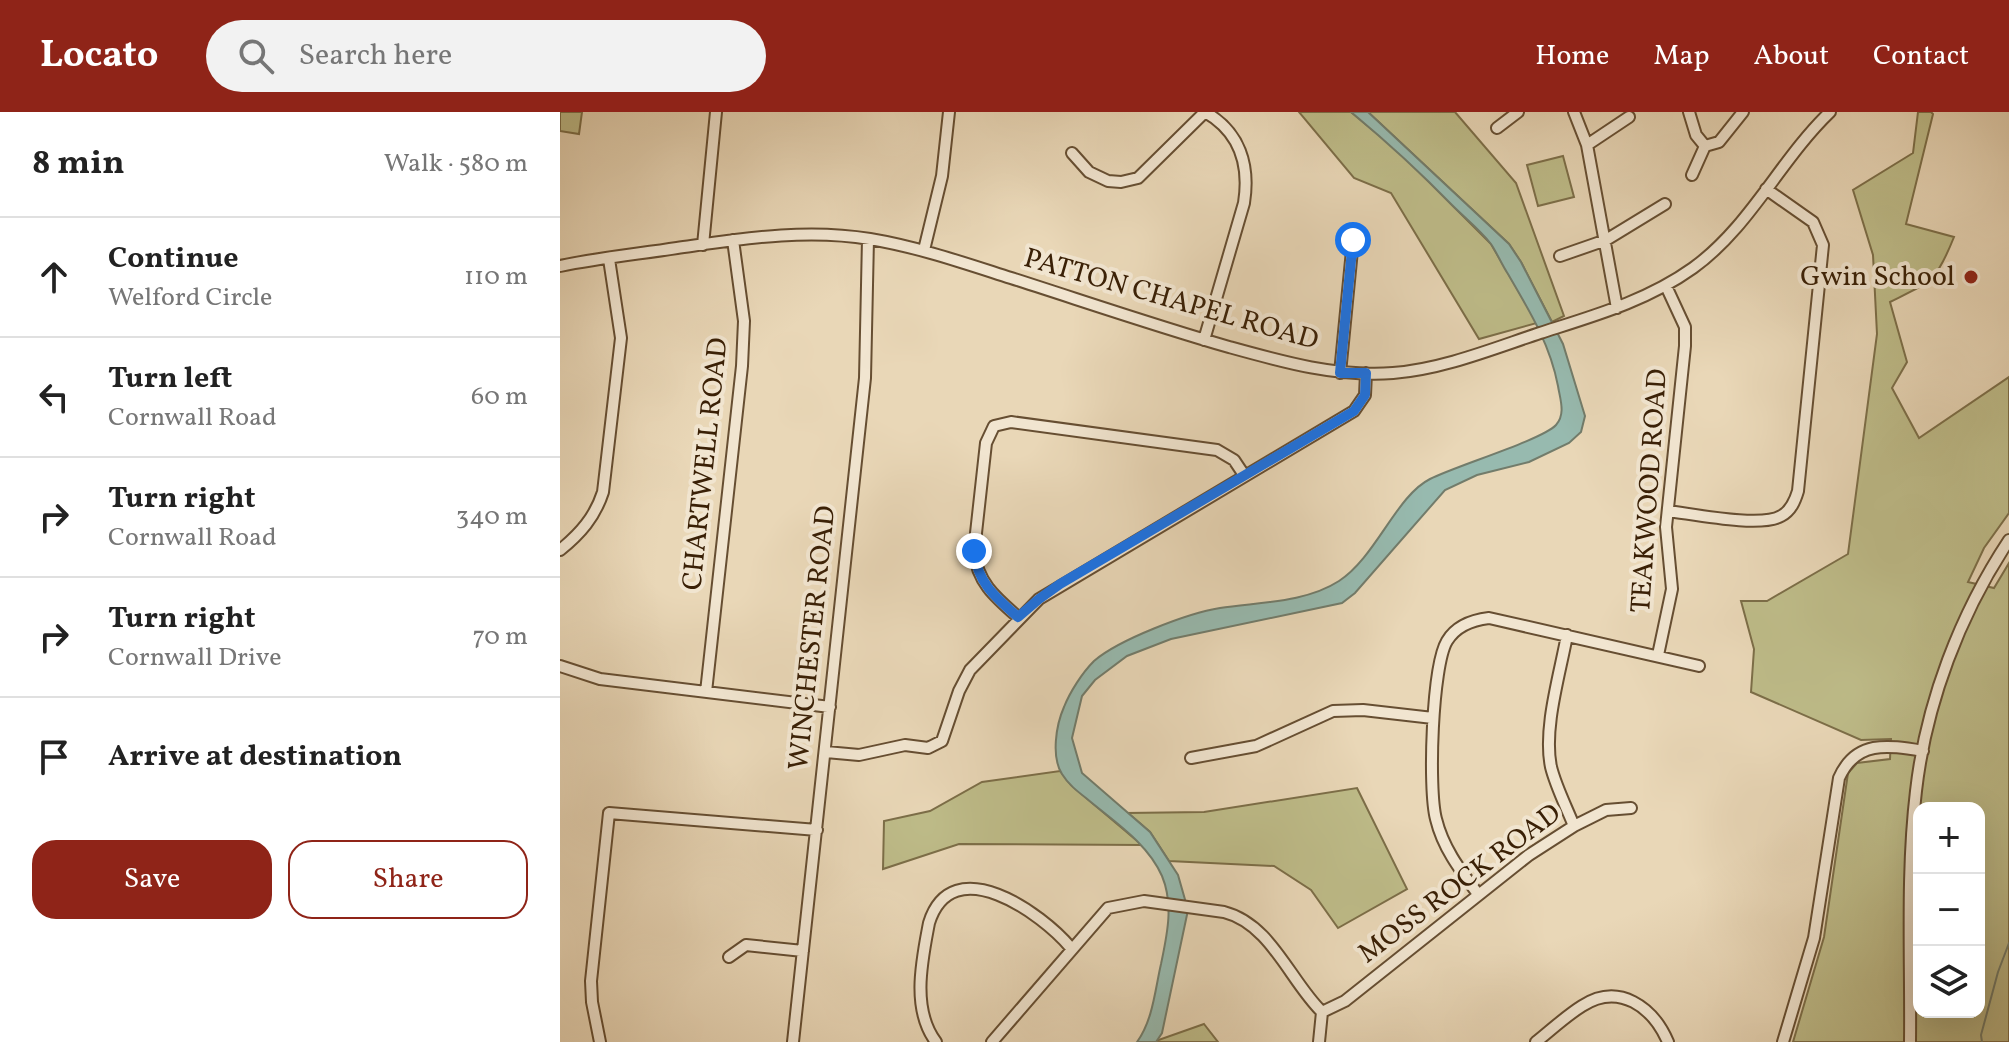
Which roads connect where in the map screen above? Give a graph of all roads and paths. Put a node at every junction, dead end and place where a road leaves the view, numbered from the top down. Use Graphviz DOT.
graph roads {
  1 [pos="716,112"];
  2 [pos="949,112"];
  3 [pos="1205,112"];
  4 [pos="1518,112"];
  5 [pos="1574,112"];
  6 [pos="1689,112"];
  7 [pos="1743,112"];
  8 [pos="1830,112"];
  9 [pos="1629,117"];
  10 [pos="1497,128"];
  11 [pos="1587,145"];
  12 [pos="1705,146"];
  13 [pos="1072,153"];
  14 [pos="1692,175"];
  15 [pos="1766,189"];
  16 [pos="1665,204"];
  17 [pos="868,239"];
  18 [pos="733,240"];
  19 [pos="1353,240"];
  20 [pos="1606,240"];
  21 [pos="703,245"];
  22 [pos="924,250"];
  23 [pos="1560,256"];
  24 [pos="609,259"];
  25 [pos="560,266"];
  26 [pos="1666,286"];
  27 [pos="1617,308"];
  28 [pos="1204,340"];
  29 [pos="1340,373"];
  30 [pos="1366,373"];
  31 [pos="1244,475"];
  32 [pos="1668,511"];
  33 [pos="2009,540"];
  34 [pos="560,550"];
  35 [pos="1018,617"];
  36 [pos="1567,635"];
  37 [pos="1658,655"];
  38 [pos="560,666"];
  39 [pos="1699,666"];
  40 [pos="706,692"];
  41 [pos="830,707"];
  42 [pos="1433,718"];
  43 [pos="1923,751"];
  44 [pos="826,752"];
  45 [pos="1191,758"];
  46 [pos="1631,808"];
  47 [pos="1574,826"];
  48 [pos="817,830"];
  49 [pos="1478,894"];
  50 [pos="1071,948"];
  51 [pos="803,951"];
  52 [pos="729,957"];
  53 [pos="1322,1012"];
  54 [pos="600,1042"];
  55 [pos="793,1042"];
  56 [pos="936,1042"];
  57 [pos="992,1042"];
  58 [pos="1319,1042"];
  59 [pos="1536,1042"];
  60 [pos="1668,1042"];
  61 [pos="1783,1042"];
  62 [pos="1910,1042"];
  1 -- 21 [label="street"];
  2 -- 22 [label="street"];
  3 -- 13 [label="street"];
  3 -- 28 [label="street"];
  4 -- 10 [label="street"];
  5 -- 11 [label="street"];
  6 -- 12 [label="street"];
  7 -- 12 [label="street"];
  8 -- 15 [label="street, PATTON CHAPEL ROAD"];
  9 -- 11 [label="street"];
  11 -- 20 [label="street"];
  12 -- 14 [label="street"];
  15 -- 26 [label="street, PATTON CHAPEL ROAD"];
  15 -- 32 [label="street"];
  16 -- 20 [label="street"];
  17 -- 18 [label="street, PATTON CHAPEL ROAD"];
  17 -- 22 [label="street, PATTON CHAPEL ROAD"];
  17 -- 41 [label="street, WINCHESTER ROAD"];
  18 -- 21 [label="street, PATTON CHAPEL ROAD"];
  18 -- 40 [label="street, CHARTWELL ROAD"];
  19 -- 29 [label="street"];
  20 -- 23 [label="street"];
  20 -- 27 [label="street"];
  21 -- 24 [label="street, PATTON CHAPEL ROAD"];
  22 -- 28 [label="street, PATTON CHAPEL ROAD"];
  24 -- 25 [label="street, PATTON CHAPEL ROAD"];
  24 -- 34 [label="street"];
  26 -- 27 [label="street, PATTON CHAPEL ROAD"];
  26 -- 32 [label="street, TEAKWOOD ROAD"];
  27 -- 30 [label="street, PATTON CHAPEL ROAD"];
  28 -- 29 [label="street, PATTON CHAPEL ROAD"];
  29 -- 30 [label="street, PATTON CHAPEL ROAD"];
  30 -- 31 [label="street"];
  31 -- 35 [label="street"];
  31 -- 35 [label="street"];
  32 -- 37 [label="street, TEAKWOOD ROAD"];
  33 -- 43 [label="street"];
  35 -- 44 [label="street"];
  36 -- 37 [label="street"];
  36 -- 42 [label="street"];
  36 -- 47 [label="street"];
  37 -- 39 [label="street"];
  38 -- 40 [label="street"];
  40 -- 41 [label="street"];
  41 -- 44 [label="street, WINCHESTER ROAD"];
  42 -- 45 [label="street"];
  42 -- 49 [label="street"];
  43 -- 61 [label="street"];
  43 -- 62 [label="street"];
  44 -- 48 [label="street, WINCHESTER ROAD"];
  46 -- 47 [label="street, MOSS ROCK ROAD"];
  47 -- 49 [label="street, MOSS ROCK ROAD"];
  48 -- 51 [label="street, WINCHESTER ROAD"];
  48 -- 54 [label="street"];
  49 -- 53 [label="street, MOSS ROCK ROAD"];
  50 -- 53 [label="street"];
  50 -- 56 [label="street"];
  50 -- 57 [label="street"];
  51 -- 52 [label="street"];
  51 -- 55 [label="street, WINCHESTER ROAD"];
  53 -- 58 [label="street"];
  59 -- 60 [label="street"];
}
